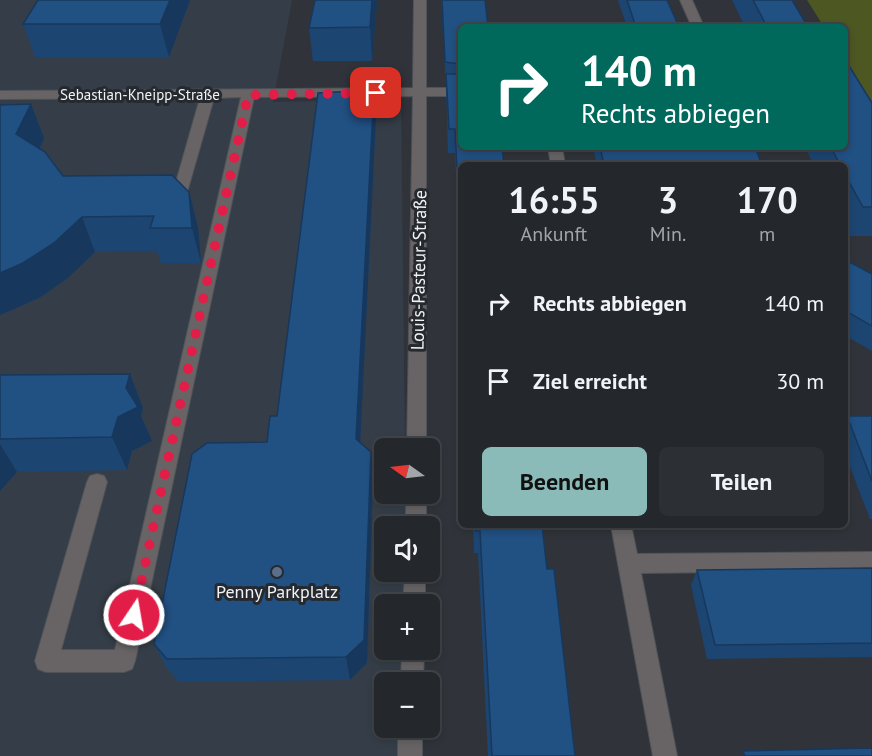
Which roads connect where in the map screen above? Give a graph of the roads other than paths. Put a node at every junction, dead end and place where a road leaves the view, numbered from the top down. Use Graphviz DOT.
graph roads {
  1 [pos="420,0"];
  2 [pos="686,0"];
  3 [pos="697,24"];
  4 [pos="420,92"];
  5 [pos="458,92"];
  6 [pos="208,94"];
  7 [pos="0,95"];
  8 [pos="248,95"];
  9 [pos="179,196"];
  10 [pos="417,438"];
  11 [pos="97,482"];
  12 [pos="622,528"];
  13 [pos="872,561"];
  14 [pos="628,564"];
  15 [pos="410,738"];
  16 [pos="410,756"];
  17 [pos="665,756"];
  1 -- 4 [label="street, Louis-Pasteur-Straße"];
  2 -- 3 [label="street"];
  4 -- 5 [label="street, Sebastian-Kneipp-Straße"];
  4 -- 8 [label="street, Sebastian-Kneipp-Straße"];
  4 -- 10 [label="street, Louis-Pasteur-Straße"];
  6 -- 7 [label="street, Sebastian-Kneipp-Straße"];
  6 -- 8 [label="street, Sebastian-Kneipp-Straße"];
  6 -- 9 [label="street"];
  8 -- 11 [label="street"];
  12 -- 14 [label="street"];
  13 -- 14 [label="street"];
  14 -- 17 [label="street"];
  15 -- 16 [label="street"];
}
